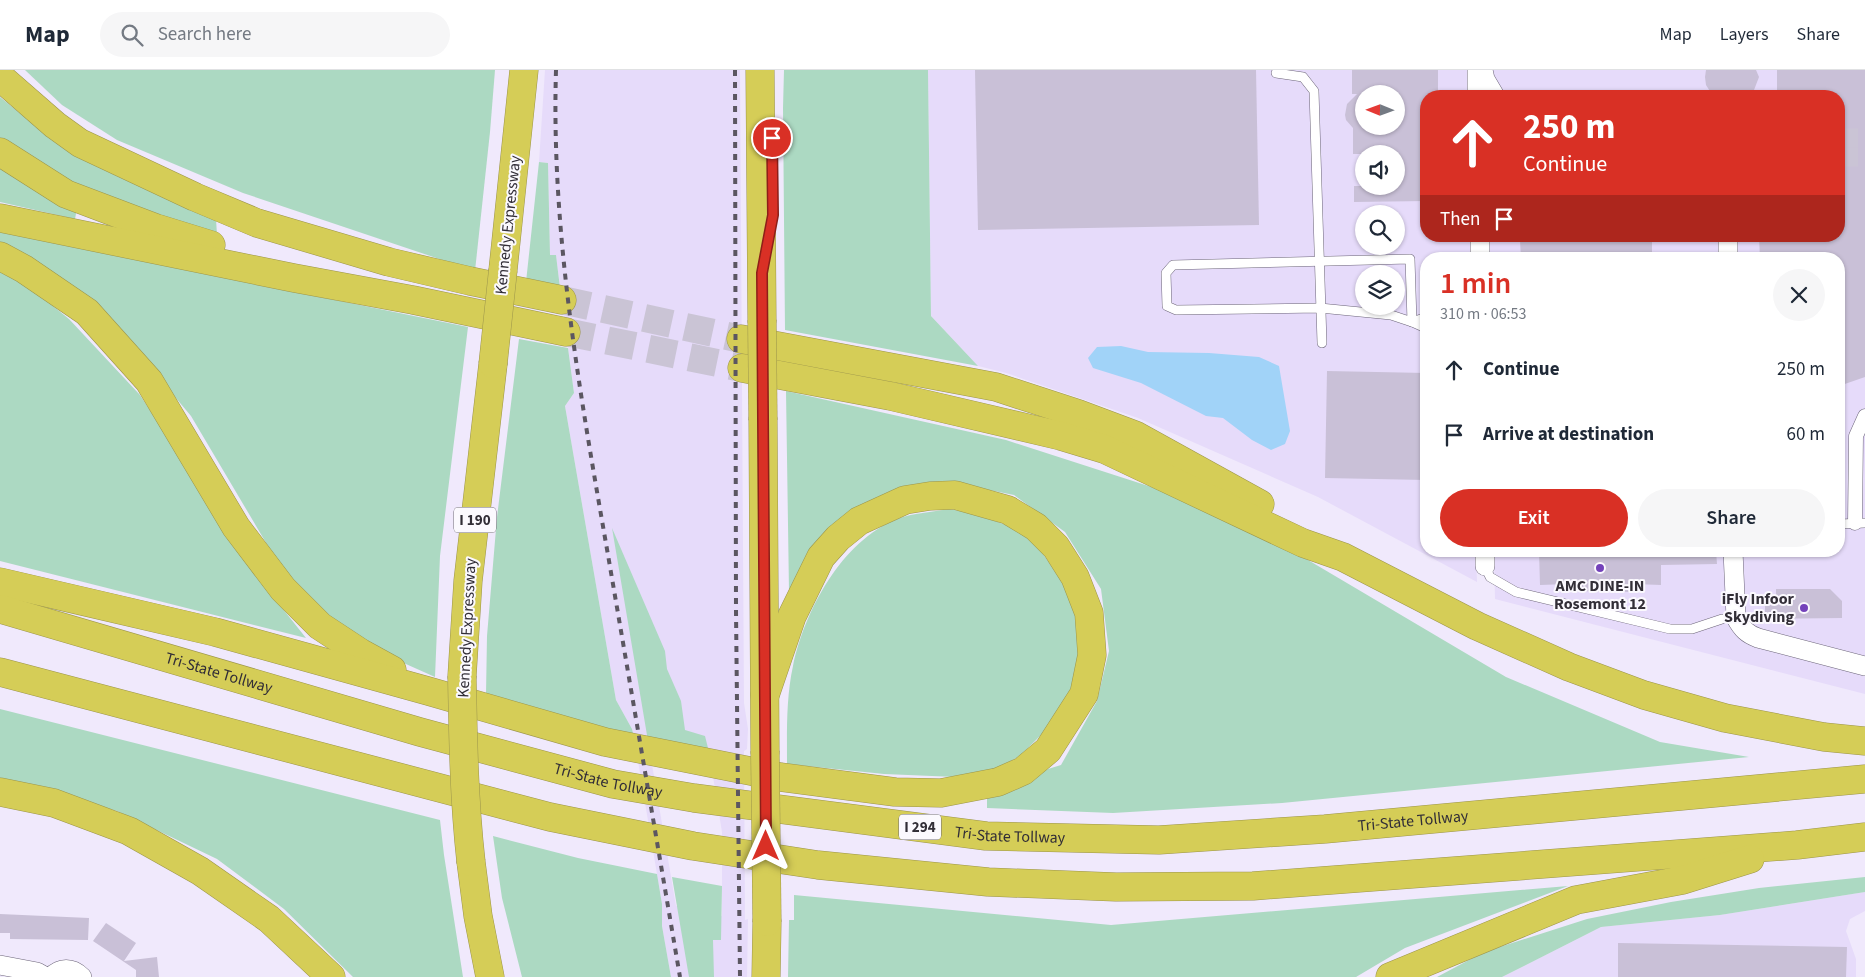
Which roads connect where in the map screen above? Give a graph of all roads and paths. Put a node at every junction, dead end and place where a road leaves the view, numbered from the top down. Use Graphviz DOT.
graph roads {
  1 [pos="524,70"];
  2 [pos="760,70"];
  3 [pos="773,70"];
  4 [pos="1477,70"];
  5 [pos="1483,70"];
  6 [pos="1276,73"];
  7 [pos="0,77"];
  8 [pos="1477,90"];
  9 [pos="1491,90"];
  10 [pos="0,152"];
  11 [pos="0,218"];
  12 [pos="0,256"];
  13 [pos="1319,261"];
  14 [pos="762,273"];
  15 [pos="294,278"];
  16 [pos="562,300"];
  17 [pos="1320,308"];
  18 [pos="1420,320"];
  19 [pos="1412,322"];
  20 [pos="1420,326"];
  21 [pos="566,332"];
  22 [pos="741,339"];
  23 [pos="1322,342"];
  24 [pos="742,368"];
  25 [pos="1865,416"];
  26 [pos="1860,523"];
  27 [pos="1845,524"];
  28 [pos="1343,557"];
  29 [pos="1733,557"];
  30 [pos="1485,559"];
  31 [pos="0,582"];
  32 [pos="0,609"];
  33 [pos="1722,619"];
  34 [pos="1865,666"];
  35 [pos="0,672"];
  36 [pos="428,690"];
  37 [pos="765,695"];
  38 [pos="1865,741"];
  39 [pos="1865,779"];
  40 [pos="0,792"];
  41 [pos="1865,837"];
  42 [pos="1797,845"];
  43 [pos="478,916"];
  44 [pos="0,965"];
  45 [pos="46,977"];
  46 [pos="51,977"];
  47 [pos="82,977"];
  48 [pos="331,977"];
  49 [pos="490,977"];
  50 [pos="499,977"];
  51 [pos="766,977"];
  52 [pos="1390,977"];
  1 -- 43 [label="highway, Kennedy Expressway / I 190, bridge"];
  2 -- 14 [label="highway"];
  3 -- 14 [label="highway"];
  4 -- 8 [label="street"];
  5 -- 9 [label="street"];
  6 -- 13 [label="lane"];
  7 -- 16 [label="highway"];
  10 -- 15 [label="highway"];
  11 -- 15 [label="highway"];
  12 -- 36 [label="highway"];
  13 -- 17 [label="lane"];
  13 -- 17 [label="lane"];
  13 -- 19 [label="lane"];
  14 -- 37 [label="highway, bridge"];
  15 -- 21 [label="highway"];
  17 -- 19 [label="lane"];
  17 -- 23 [label="lane"];
  18 -- 19 [label="lane"];
  19 -- 20 [label="lane"];
  22 -- 28 [label="highway"];
  24 -- 28 [label="highway"];
  25 -- 26 [label="street"];
  26 -- 27 [label="lane"];
  28 -- 38 [label="highway"];
  29 -- 34 [label="street"];
  30 -- 33 [label="lane"];
  31 -- 36 [label="highway"];
  32 -- 39 [label="highway, Tri-State Tollway / I 294"];
  35 -- 42 [label="highway"];
  36 -- 37 [label="highway"];
  37 -- 51 [label="highway, bridge"];
  40 -- 48 [label="highway"];
  41 -- 42 [label="highway"];
  42 -- 52 [label="highway"];
  43 -- 49 [label="highway, Kennedy Expressway / I 190"];
  43 -- 50 [label="highway"];
  44 -- 45 [label="street"];
  46 -- 47 [label="street"];
}
